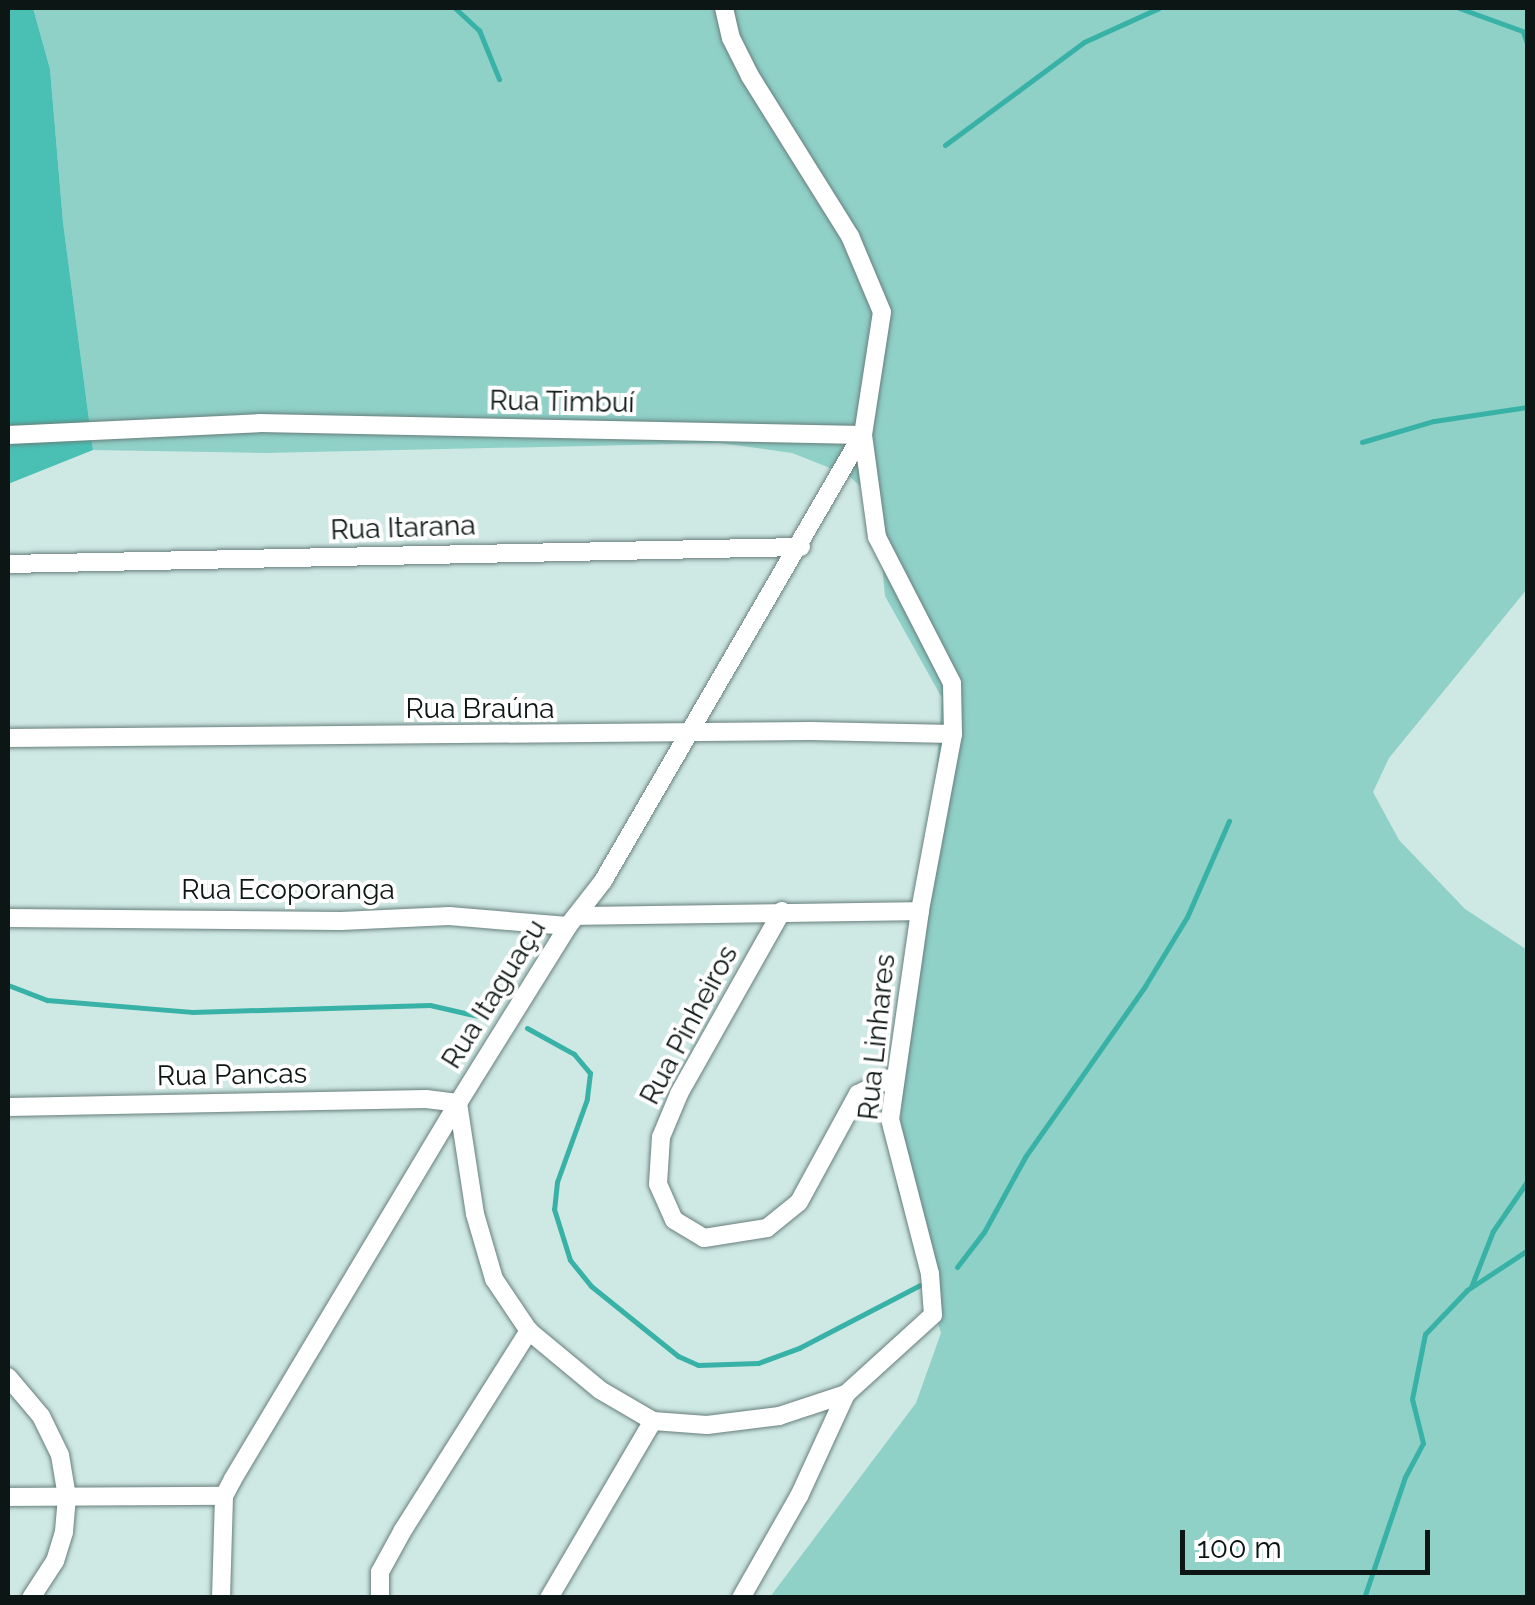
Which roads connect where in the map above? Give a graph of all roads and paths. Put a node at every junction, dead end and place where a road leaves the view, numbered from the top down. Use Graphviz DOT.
graph roads {
  1 [pos="724,8"];
  2 [pos="8,435"];
  3 [pos="862,435"];
  4 [pos="801,547"];
  5 [pos="8,564"];
  6 [pos="953,734"];
  7 [pos="686,735"];
  8 [pos="8,738"];
  9 [pos="782,910"];
  10 [pos="920,911"];
  11 [pos="8,918"];
  12 [pos="572,921"];
  13 [pos="895,1076"];
  14 [pos="458,1103"];
  15 [pos="8,1107"];
  16 [pos="529,1332"];
  17 [pos="8,1377"];
  18 [pos="846,1394"];
  19 [pos="653,1422"];
  20 [pos="224,1496"];
  21 [pos="8,1497"];
  22 [pos="67,1497"];
  23 [pos="31,1598"];
  24 [pos="221,1598"];
  25 [pos="380,1598"];
  26 [pos="549,1598"];
  27 [pos="741,1598"];
  1 -- 3 [label="street"];
  2 -- 3 [label="street, Rua Timbuí"];
  3 -- 4 [label="street, Rua Itaguaçu"];
  3 -- 6 [label="street, Rua Linhares"];
  4 -- 5 [label="street, Rua Itarana"];
  4 -- 7 [label="street, Rua Itaguaçu"];
  6 -- 7 [label="street, Rua Braúna"];
  6 -- 10 [label="street, Rua Linhares"];
  7 -- 8 [label="street, Rua Braúna"];
  7 -- 12 [label="street, Rua Itaguaçu"];
  9 -- 10 [label="street, Rua Ecoporanga"];
  9 -- 12 [label="street, Rua Ecoporanga"];
  9 -- 13 [label="street, Rua Pinheiros"];
  10 -- 13 [label="street, Rua Linhares"];
  11 -- 12 [label="street, Rua Ecoporanga"];
  12 -- 14 [label="street, Rua Itaguaçu"];
  13 -- 18 [label="street, Rua Linhares"];
  14 -- 15 [label="street, Rua Pancas"];
  14 -- 16 [label="street"];
  14 -- 20 [label="street, Rua Itaguaçu"];
  16 -- 19 [label="street"];
  16 -- 25 [label="street"];
  17 -- 22 [label="street"];
  18 -- 19 [label="street"];
  18 -- 27 [label="street, Rua Linhares"];
  19 -- 26 [label="street"];
  20 -- 22 [label="street"];
  20 -- 24 [label="street, Rua Itaguaçu"];
  21 -- 22 [label="street"];
  22 -- 23 [label="street"];
}
